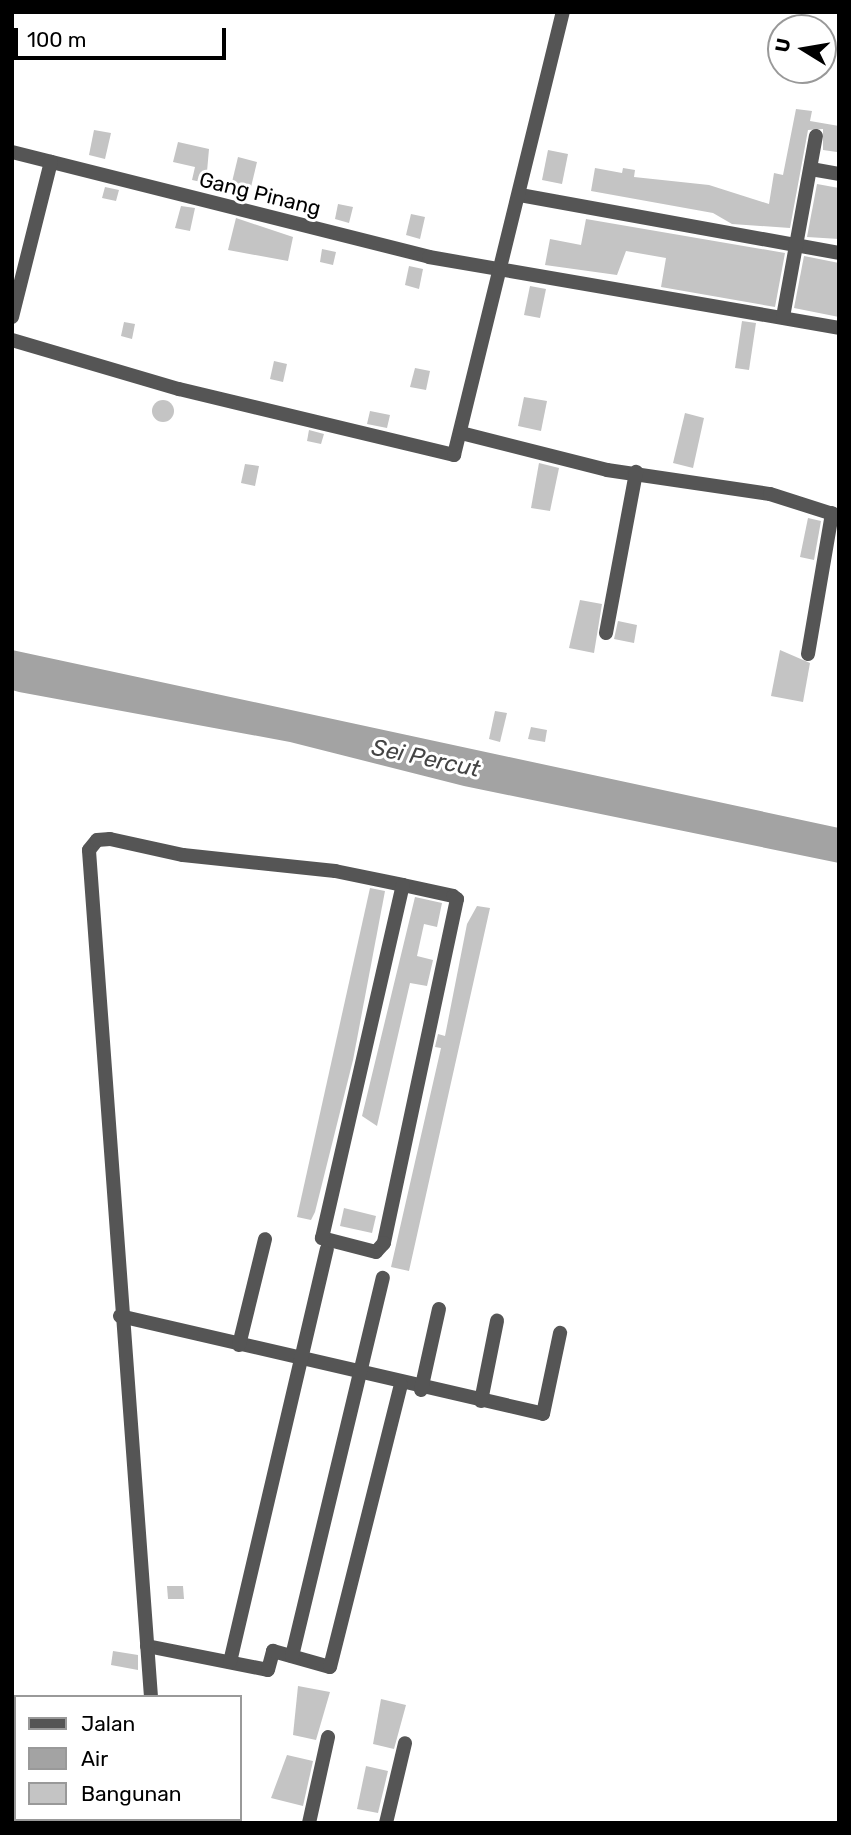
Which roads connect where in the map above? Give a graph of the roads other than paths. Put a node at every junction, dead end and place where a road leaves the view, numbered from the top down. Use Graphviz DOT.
graph roads {
  1 [pos="564,12"];
  2 [pos="816,136"];
  3 [pos="12,152"];
  4 [pos="51,162"];
  5 [pos="811,169"];
  6 [pos="839,174"];
  7 [pos="520,195"];
  8 [pos="796,245"];
  9 [pos="839,253"];
  10 [pos="499,270"];
  11 [pos="13,309"];
  12 [pos="783,317"];
  13 [pos="839,328"];
  14 [pos="12,340"];
  15 [pos="461,433"];
  16 [pos="636,472"];
  17 [pos="835,515"];
  18 [pos="606,633"];
  19 [pos="808,654"];
  20 [pos="402,885"];
  21 [pos="265,1239"];
  22 [pos="327,1249"];
  23 [pos="383,1278"];
  24 [pos="439,1309"];
  25 [pos="120,1316"];
  26 [pos="497,1321"];
  27 [pos="560,1333"];
  28 [pos="239,1345"];
  29 [pos="301,1360"];
  30 [pos="360,1375"];
  31 [pos="401,1385"];
  32 [pos="421,1390"];
  33 [pos="481,1401"];
  34 [pos="147,1646"];
  35 [pos="292,1657"];
  36 [pos="230,1662"];
  37 [pos="151,1695"];
  38 [pos="328,1737"];
  39 [pos="405,1743"];
  40 [pos="309,1823"];
  41 [pos="386,1823"];
  1 -- 7 [label="street"];
  2 -- 5 [label="street"];
  3 -- 4 [label="street, Gang Pinang"];
  4 -- 10 [label="street, Gang Pinang"];
  4 -- 11 [label="street"];
  5 -- 6 [label="street"];
  5 -- 8 [label="street"];
  7 -- 8 [label="street"];
  7 -- 10 [label="street"];
  8 -- 9 [label="street"];
  8 -- 12 [label="street"];
  10 -- 12 [label="street, Gang Pinang"];
  10 -- 15 [label="street"];
  12 -- 13 [label="street, Gang Pinang"];
  14 -- 15 [label="street"];
  15 -- 16 [label="street"];
  16 -- 17 [label="street"];
  16 -- 18 [label="street"];
  17 -- 19 [label="street"];
  20 -- 20 [label="street"];
  20 -- 25 [label="street"];
  21 -- 28 [label="street"];
  22 -- 29 [label="street"];
  23 -- 30 [label="street"];
  24 -- 32 [label="street"];
  25 -- 28 [label="street"];
  25 -- 34 [label="street"];
  26 -- 33 [label="street"];
  27 -- 33 [label="street"];
  28 -- 29 [label="street"];
  29 -- 30 [label="street"];
  29 -- 36 [label="street"];
  30 -- 31 [label="street"];
  30 -- 35 [label="street"];
  31 -- 32 [label="street"];
  31 -- 35 [label="street"];
  32 -- 33 [label="street"];
  34 -- 36 [label="street"];
  34 -- 37 [label="street"];
  35 -- 36 [label="street"];
  38 -- 40 [label="street"];
  39 -- 41 [label="street"];
}
